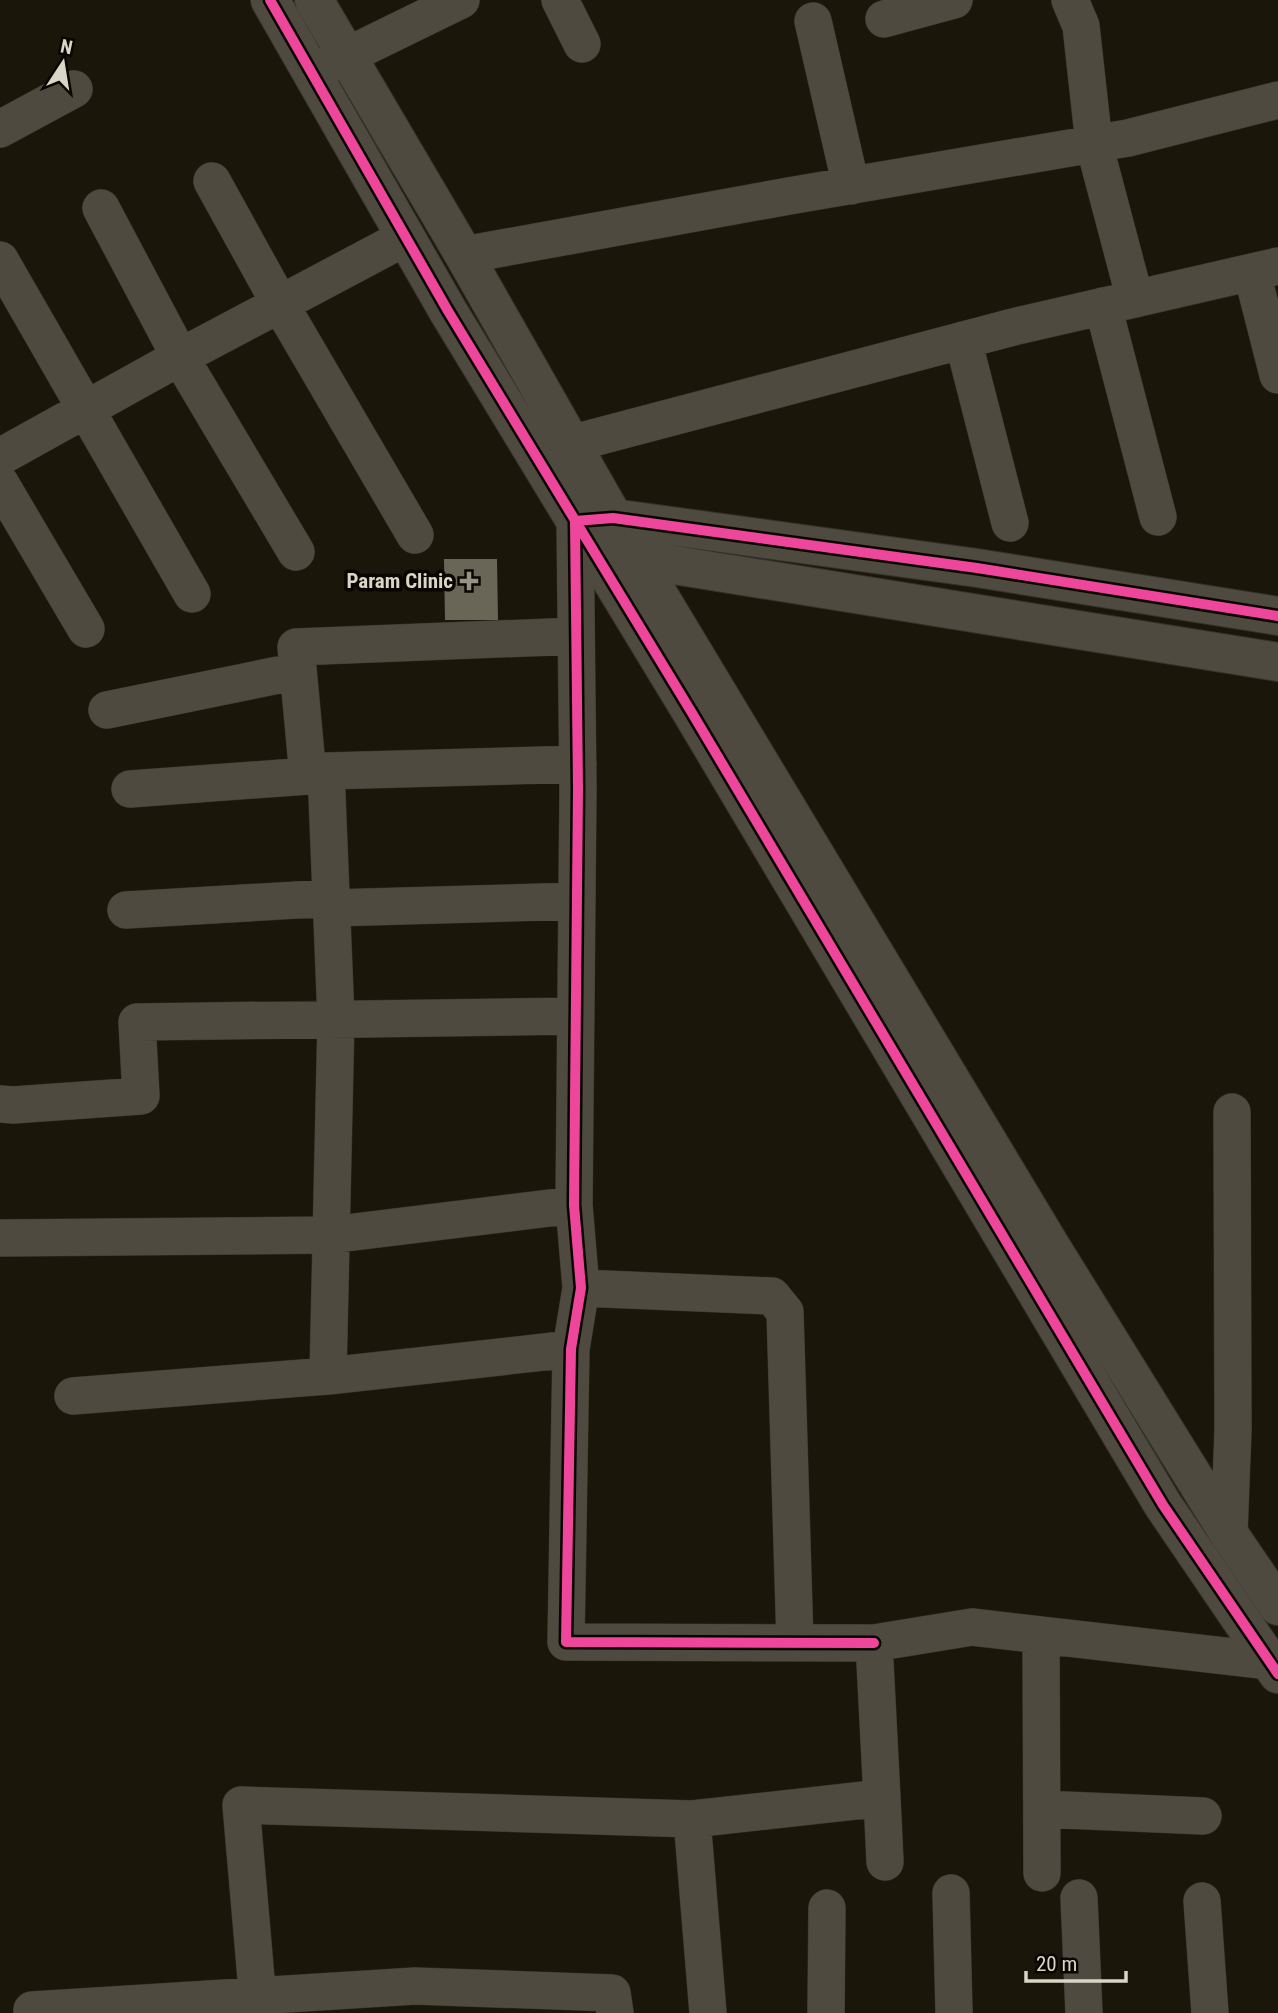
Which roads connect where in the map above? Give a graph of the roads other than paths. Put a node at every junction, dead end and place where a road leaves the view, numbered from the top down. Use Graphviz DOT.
graph roads {
  1 [pos="270,0"];
  2 [pos="314,0"];
  3 [pos="560,0"];
  4 [pos="954,0"];
  5 [pos="1070,0"];
  6 [pos="454,1"];
  7 [pos="884,19"];
  8 [pos="813,21"];
  9 [pos="582,44"];
  10 [pos="347,55"];
  11 [pos="312,73"];
  12 [pos="74,89"];
  13 [pos="1278,100"];
  14 [pos="0,130"];
  15 [pos="1094,144"];
  16 [pos="212,181"];
  17 [pos="850,186"];
  18 [pos="101,208"];
  19 [pos="406,237"];
  20 [pos="464,255"];
  21 [pos="0,260"];
  22 [pos="1265,269"];
  23 [pos="1119,302"];
  24 [pos="280,304"];
  25 [pos="963,340"];
  26 [pos="180,357"];
  27 [pos="1278,375"];
  28 [pos="87,409"];
  29 [pos="570,444"];
  30 [pos="0,457"];
  31 [pos="0,483"];
  32 [pos="1158,517"];
  33 [pos="613,518"];
  34 [pos="575,521"];
  35 [pos="1010,523"];
  36 [pos="415,535"];
  37 [pos="296,552"];
  38 [pos="598,558"];
  39 [pos="637,559"];
  40 [pos="192,594"];
  41 [pos="1278,617"];
  42 [pos="86,629"];
  43 [pos="576,636"];
  44 [pos="1278,662"];
  45 [pos="298,671"];
  46 [pos="107,710"];
  47 [pos="578,764"];
  48 [pos="317,773"];
  49 [pos="130,789"];
  50 [pos="577,901"];
  51 [pos="331,903"];
  52 [pos="126,910"];
  53 [pos="576,1016"];
  54 [pos="336,1019"];
  55 [pos="0,1104"];
  56 [pos="1232,1112"];
  57 [pos="574,1205"];
  58 [pos="330,1235"];
  59 [pos="0,1238"];
  60 [pos="581,1288"];
  61 [pos="571,1349"];
  62 [pos="328,1376"];
  63 [pos="74,1396"];
  64 [pos="1229,1534"];
  65 [pos="1278,1606"];
  66 [pos="1041,1635"];
  67 [pos="795,1643"];
  68 [pos="874,1643"];
  69 [pos="1275,1666"];
  70 [pos="882,1798"];
  71 [pos="1042,1809"];
  72 [pos="1203,1816"];
  73 [pos="692,1819"];
  74 [pos="885,1862"];
  75 [pos="1042,1873"];
  76 [pos="951,1893"];
  77 [pos="1079,1898"];
  78 [pos="1202,1902"];
  79 [pos="827,1908"];
  80 [pos="257,2005"];
  81 [pos="116,2009"];
  82 [pos="25,2012"];
  83 [pos="615,2013"];
  84 [pos="708,2013"];
  85 [pos="826,2013"];
  86 [pos="954,2013"];
  87 [pos="1084,2013"];
  88 [pos="1210,2013"];
  1 -- 11 [label="street"];
  2 -- 10 [label="street"];
  3 -- 9 [label="street"];
  4 -- 7 [label="street"];
  5 -- 15 [label="street"];
  6 -- 10 [label="street"];
  8 -- 17 [label="street"];
  10 -- 11 [label="street"];
  10 -- 20 [label="street"];
  11 -- 19 [label="street"];
  12 -- 14 [label="street"];
  13 -- 15 [label="street"];
  15 -- 17 [label="street"];
  15 -- 23 [label="street"];
  16 -- 24 [label="street"];
  17 -- 20 [label="street"];
  18 -- 26 [label="street"];
  19 -- 24 [label="street"];
  19 -- 34 [label="street"];
  20 -- 29 [label="street"];
  21 -- 28 [label="street"];
  22 -- 23 [label="street"];
  22 -- 27 [label="street"];
  23 -- 25 [label="street"];
  23 -- 32 [label="street"];
  24 -- 26 [label="street"];
  24 -- 36 [label="street"];
  25 -- 29 [label="street"];
  25 -- 35 [label="street"];
  26 -- 28 [label="street"];
  26 -- 37 [label="street"];
  28 -- 30 [label="street"];
  28 -- 40 [label="street"];
  29 -- 33 [label="street"];
  31 -- 42 [label="street"];
  33 -- 34 [label="street"];
  33 -- 39 [label="street"];
  33 -- 41 [label="street"];
  34 -- 38 [label="street"];
  34 -- 43 [label="street"];
  38 -- 39 [label="street"];
  38 -- 69 [label="street"];
  39 -- 44 [label="street"];
  39 -- 64 [label="street"];
  43 -- 45 [label="street"];
  43 -- 47 [label="street"];
  45 -- 46 [label="street"];
  45 -- 48 [label="street"];
  47 -- 48 [label="street"];
  47 -- 50 [label="street"];
  48 -- 49 [label="street"];
  48 -- 51 [label="street"];
  50 -- 51 [label="street"];
  50 -- 53 [label="street"];
  51 -- 52 [label="street"];
  51 -- 54 [label="street"];
  53 -- 54 [label="street"];
  53 -- 57 [label="street"];
  54 -- 55 [label="street"];
  54 -- 58 [label="street"];
  56 -- 64 [label="street"];
  57 -- 58 [label="street"];
  57 -- 60 [label="street"];
  58 -- 59 [label="street"];
  58 -- 62 [label="street"];
  60 -- 61 [label="street"];
  60 -- 67 [label="street"];
  61 -- 62 [label="street"];
  61 -- 67 [label="street"];
  62 -- 63 [label="street"];
  64 -- 65 [label="street"];
  66 -- 68 [label="street"];
  66 -- 69 [label="street"];
  66 -- 71 [label="street"];
  67 -- 68 [label="street"];
  68 -- 70 [label="street"];
  70 -- 73 [label="street"];
  70 -- 74 [label="street"];
  71 -- 72 [label="street"];
  71 -- 75 [label="street"];
  73 -- 80 [label="street"];
  73 -- 84 [label="street"];
  76 -- 86 [label="street"];
  77 -- 87 [label="street"];
  78 -- 88 [label="street"];
  79 -- 85 [label="street"];
  80 -- 81 [label="street"];
  80 -- 83 [label="street"];
  81 -- 82 [label="street"];
}
